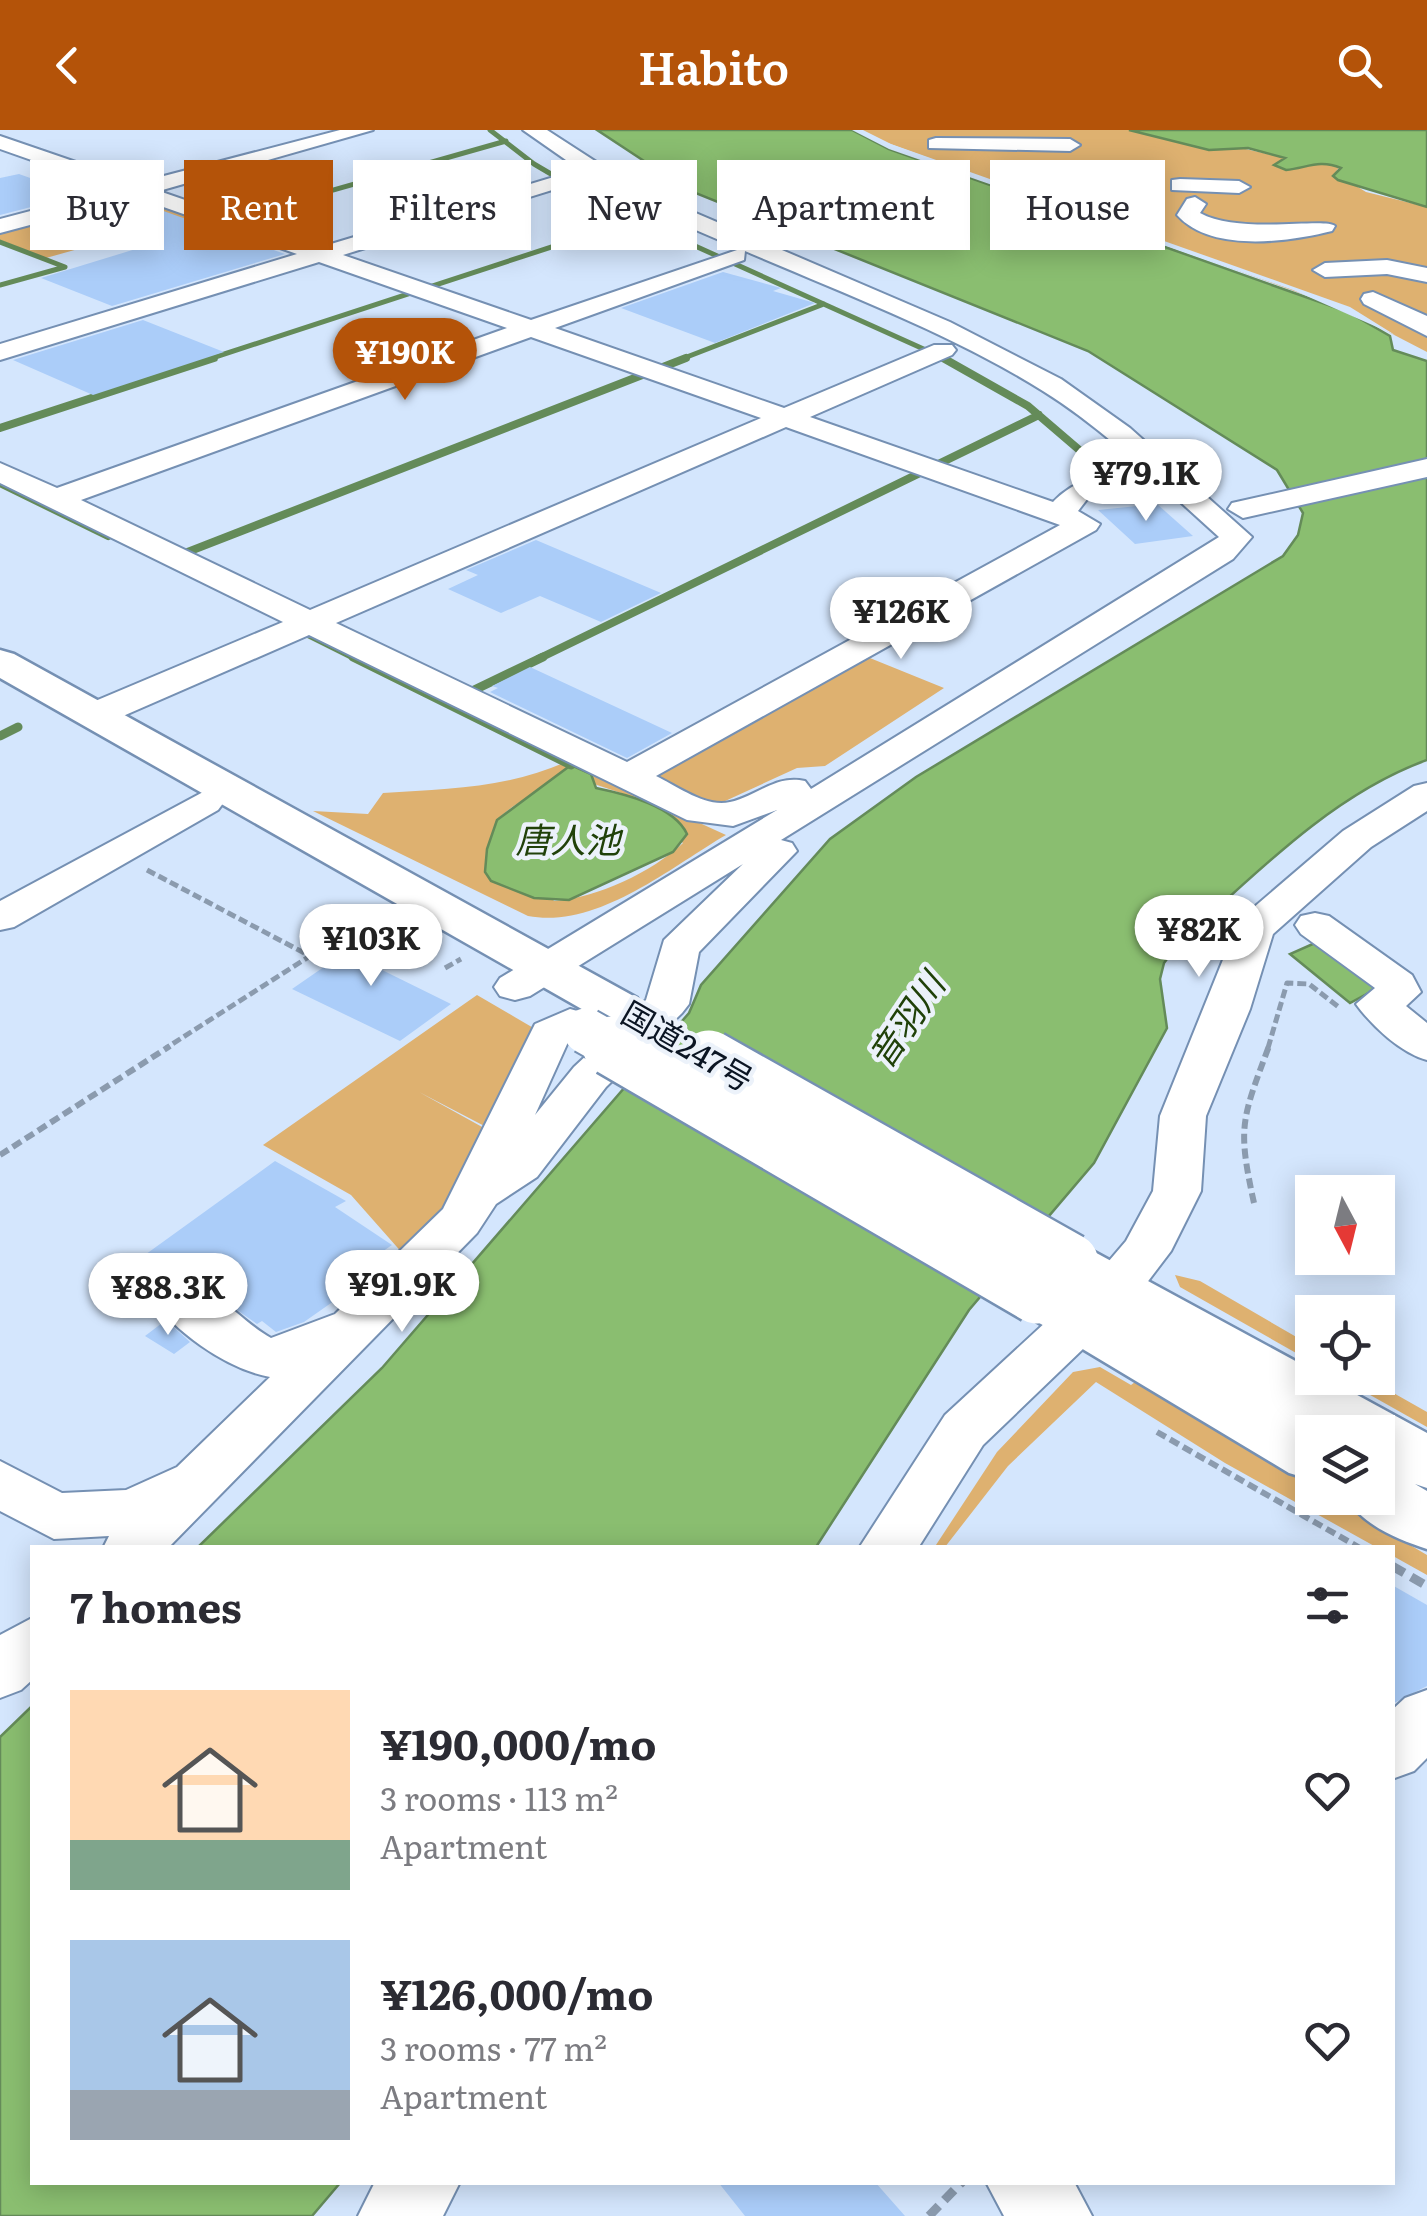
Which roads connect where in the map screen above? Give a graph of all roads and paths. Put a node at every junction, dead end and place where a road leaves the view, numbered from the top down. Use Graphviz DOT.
graph roads {
  1 [pos="363,130"];
  2 [pos="533,130"];
  3 [pos="567,130"];
  4 [pos="506,131"];
  5 [pos="0,142"];
  6 [pos="936,144"];
  7 [pos="1070,145"];
  8 [pos="51,160"];
  9 [pos="551,164"];
  10 [pos="164,183"];
  11 [pos="551,184"];
  12 [pos="1180,185"];
  13 [pos="1239,187"];
  14 [pos="164,200"];
  15 [pos="1196,204"];
  16 [pos="30,218"];
  17 [pos="0,226"];
  18 [pos="1324,226"];
  19 [pos="697,238"];
  20 [pos="318,254"];
  21 [pos="736,255"];
  22 [pos="1409,266"];
  23 [pos="1325,270"];
  24 [pos="1373,300"];
  25 [pos="533,327"];
  26 [pos="1427,328"];
  27 [pos="943,350"];
  28 [pos="0,352"];
  29 [pos="782,417"];
  30 [pos="1427,468"];
  31 [pos="0,472"];
  32 [pos="56,499"];
  33 [pos="1059,514"];
  34 [pos="1245,514"];
  35 [pos="310,622"];
  36 [pos="0,662"];
  37 [pos="0,690"];
  38 [pos="94,715"];
  39 [pos="627,776"];
  40 [pos="850,783"];
  41 [pos="1427,794"];
  42 [pos="205,802"];
  43 [pos="1427,819"];
  44 [pos="1357,839"];
  45 [pos="115,853"];
  46 [pos="0,918"];
  47 [pos="1314,924"];
  48 [pos="532,978"];
  49 [pos="1353,1019"];
  50 [pos="592,1021"];
  51 [pos="1427,1046"];
  52 [pos="0,1156"];
  53 [pos="475,1199"];
  54 [pos="1254,1203"];
  55 [pos="172,1290"];
  56 [pos="1076,1291"];
  57 [pos="366,1314"];
  58 [pos="1335,1415"];
  59 [pos="1157,1432"];
  60 [pos="1295,1444"];
  61 [pos="1395,1445"];
  62 [pos="1427,1462"];
  63 [pos="209,1470"];
  64 [pos="0,1483"];
  65 [pos="1395,1504"];
  66 [pos="1427,1523"];
  67 [pos="134,1545"];
  68 [pos="889,1545"];
  69 [pos="1355,1545"];
  70 [pos="1395,1568"];
  71 [pos="1427,1586"];
  72 [pos="30,1644"];
  73 [pos="0,1672"];
  74 [pos="1427,1717"];
  75 [pos="1395,1749"];
  76 [pos="421,2185"];
  77 [pos="959,2185"];
  78 [pos="1026,2185"];
  79 [pos="396,2216"];
  80 [pos="929,2216"];
  81 [pos="1054,2216"];
  1 -- 10 [label="street"];
  2 -- 34 [label="street"];
  3 -- 34 [label="street"];
  4 -- 9 [label="street"];
  5 -- 8 [label="street"];
  6 -- 7 [label="street"];
  11 -- 20 [label="street"];
  12 -- 13 [label="street"];
  14 -- 20 [label="street"];
  15 -- 18 [label="street"];
  16 -- 17 [label="street"];
  19 -- 21 [label="street"];
  20 -- 25 [label="street"];
  20 -- 28 [label="street"];
  21 -- 25 [label="street"];
  21 -- 27 [label="street"];
  22 -- 23 [label="street"];
  24 -- 26 [label="street"];
  25 -- 29 [label="street"];
  25 -- 32 [label="street"];
  27 -- 29 [label="street"];
  27 -- 33 [label="street"];
  29 -- 33 [label="street"];
  29 -- 35 [label="street"];
  30 -- 34 [label="street"];
  31 -- 32 [label="street"];
  32 -- 35 [label="street"];
  33 -- 39 [label="street"];
  34 -- 40 [label="street"];
  35 -- 38 [label="street"];
  35 -- 39 [label="street"];
  36 -- 38 [label="highway, 国道247号"];
  37 -- 42 [label="highway, 国道247号"];
  38 -- 48 [label="highway, 国道247号"];
  39 -- 40 [label="street"];
  40 -- 48 [label="street"];
  40 -- 53 [label="street"];
  41 -- 44 [label="street"];
  42 -- 45 [label="street"];
  42 -- 48 [label="highway, 国道247号"];
  43 -- 44 [label="street"];
  44 -- 56 [label="street"];
  45 -- 46 [label="street"];
  45 -- 52 [label="path"];
  47 -- 51 [label="street"];
  48 -- 50 [label="highway, 国道247号"];
  49 -- 54 [label="path"];
  50 -- 53 [label="street"];
  50 -- 56 [label="highway, 国道247号, bridge"];
  53 -- 57 [label="street"];
  55 -- 57 [label="street"];
  56 -- 58 [label="highway, 国道247号"];
  56 -- 60 [label="highway, 国道247号"];
  56 -- 68 [label="street"];
  57 -- 63 [label="street"];
  59 -- 69 [label="path"];
  61 -- 62 [label="highway, 国道247号"];
  63 -- 64 [label="street"];
  63 -- 67 [label="street"];
  65 -- 66 [label="highway"];
  70 -- 71 [label="path"];
  72 -- 73 [label="street"];
  74 -- 75 [label="street"];
  76 -- 79 [label="street"];
  77 -- 80 [label="path"];
  78 -- 81 [label="street"];
}
